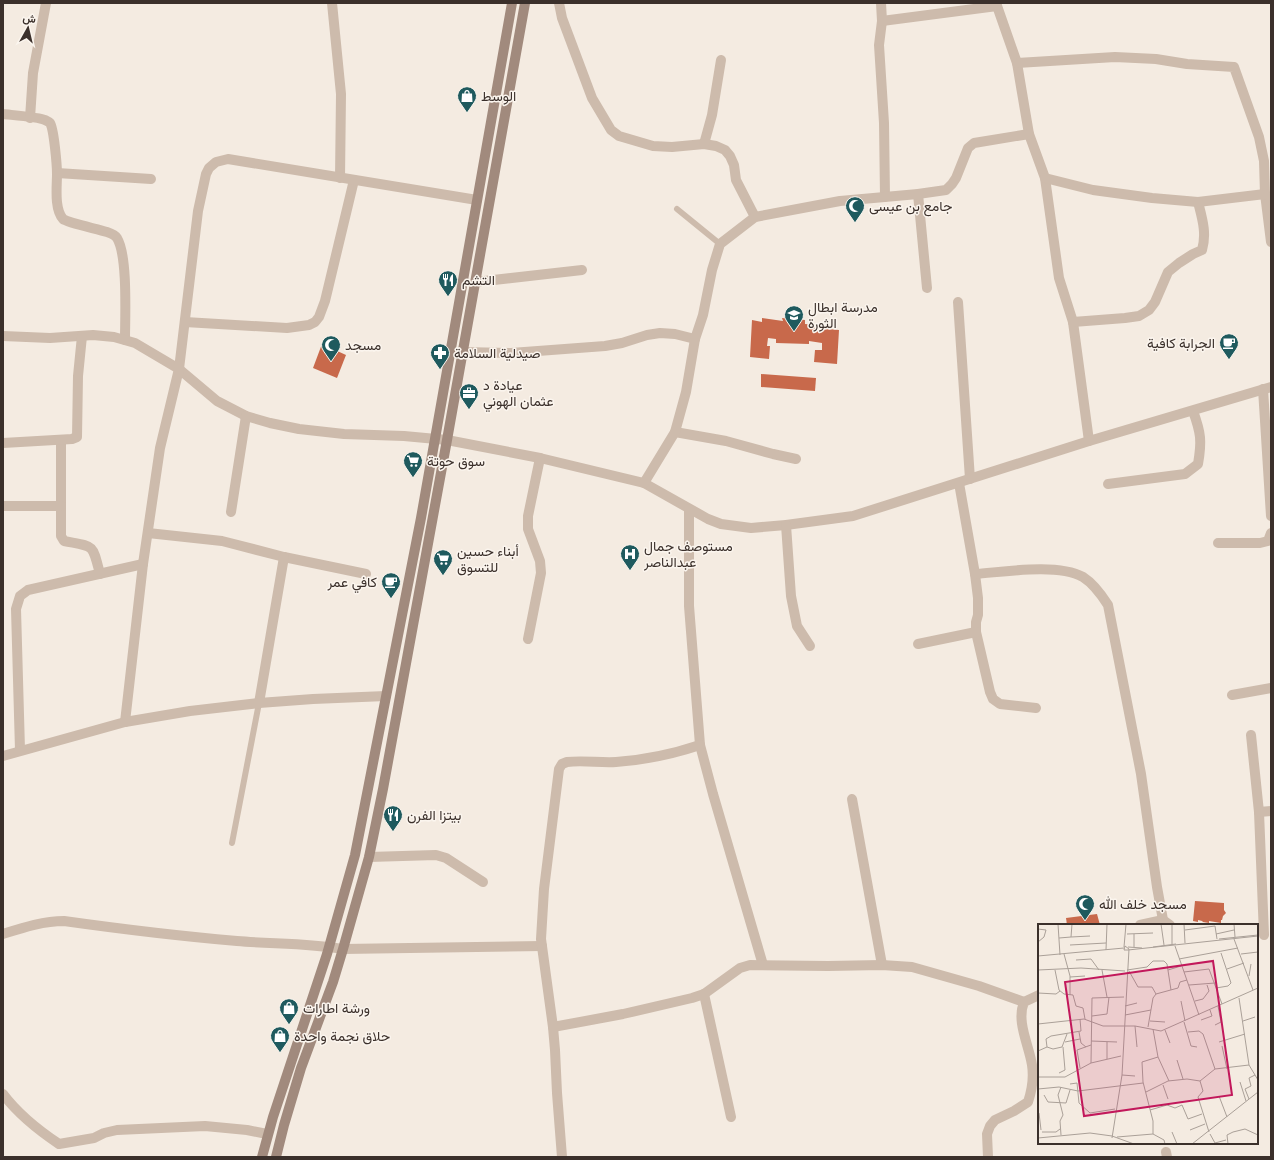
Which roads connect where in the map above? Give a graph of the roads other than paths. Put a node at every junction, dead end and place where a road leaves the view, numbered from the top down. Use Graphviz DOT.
graph roads {
  1 [pos="46,3"];
  2 [pos="332,3"];
  3 [pos="512,3"];
  4 [pos="525,3"];
  5 [pos="559,3"];
  6 [pos="881,3"];
  7 [pos="997,5"];
  8 [pos="882,21"];
  9 [pos="721,60"];
  10 [pos="1017,63"];
  11 [pos="3,114"];
  12 [pos="30,118"];
  13 [pos="1029,134"];
  14 [pos="704,144"];
  15 [pos="57,173"];
  16 [pos="340,178"];
  17 [pos="1044,178"];
  18 [pos="151,179"];
  19 [pos="354,180"];
  20 [pos="918,194"];
  21 [pos="1265,194"];
  22 [pos="885,197"];
  23 [pos="477,200"];
  24 [pos="1198,202"];
  25 [pos="677,209"];
  26 [pos="754,217"];
  27 [pos="1270,236"];
  28 [pos="720,244"];
  29 [pos="582,270"];
  30 [pos="476,282"];
  31 [pos="927,288"];
  32 [pos="958,302"];
  33 [pos="185,322"];
  34 [pos="1073,322"];
  35 [pos="3,336"];
  36 [pos="82,336"];
  37 [pos="696,339"];
  38 [pos="125,340"];
  39 [pos="462,352"];
  40 [pos="179,369"];
  41 [pos="1267,388"];
  42 [pos="1193,411"];
  43 [pos="246,416"];
  44 [pos="675,432"];
  45 [pos="435,438"];
  46 [pos="61,440"];
  47 [pos="447,440"];
  48 [pos="1089,441"];
  49 [pos="3,443"];
  50 [pos="540,458"];
  51 [pos="796,459"];
  52 [pos="970,479"];
  53 [pos="644,483"];
  54 [pos="959,483"];
  55 [pos="1108,484"];
  56 [pos="3,506"];
  57 [pos="61,506"];
  58 [pos="690,510"];
  59 [pos="231,512"];
  60 [pos="1271,516"];
  61 [pos="786,525"];
  62 [pos="148,533"];
  63 [pos="1271,533"];
  64 [pos="1218,543"];
  65 [pos="284,557"];
  66 [pos="143,564"];
  67 [pos="100,574"];
  68 [pos="366,574"];
  69 [pos="975,574"];
  70 [pos="976,632"];
  71 [pos="528,639"];
  72 [pos="918,644"];
  73 [pos="810,646"];
  74 [pos="1271,688"];
  75 [pos="1232,695"];
  76 [pos="386,696"];
  77 [pos="259,703"];
  78 [pos="1036,708"];
  79 [pos="125,722"];
  80 [pos="1251,735"];
  81 [pos="700,745"];
  82 [pos="20,750"];
  83 [pos="3,756"];
  84 [pos="852,799"];
  85 [pos="1271,810"];
  86 [pos="1259,812"];
  87 [pos="232,843"];
  88 [pos="369,857"];
  89 [pos="483,882"];
  90 [pos="1167,923"];
  91 [pos="1154,924"];
  92 [pos="3,934"];
  93 [pos="1264,935"];
  94 [pos="542,946"];
  95 [pos="329,947"];
  96 [pos="343,949"];
  97 [pos="763,965"];
  98 [pos="882,965"];
  99 [pos="704,994"];
  100 [pos="1038,995"];
  101 [pos="1024,1002"];
  102 [pos="553,1027"];
  103 [pos="3,1094"];
  104 [pos="731,1116"];
  105 [pos="267,1134"];
  106 [pos="262,1157"];
  107 [pos="276,1157"];
  108 [pos="562,1157"];
  109 [pos="988,1157"];
  1 -- 12 [label="street"];
  2 -- 16 [label="street"];
  3 -- 23 [label="main road"];
  4 -- 30 [label="main road"];
  5 -- 14 [label="street"];
  6 -- 8 [label="street"];
  7 -- 8 [label="street"];
  7 -- 10 [label="street"];
  8 -- 22 [label="street"];
  9 -- 14 [label="street"];
  10 -- 13 [label="street"];
  10 -- 21 [label="street"];
  11 -- 12 [label="street"];
  12 -- 15 [label="street"];
  13 -- 17 [label="street"];
  13 -- 20 [label="street"];
  14 -- 26 [label="street"];
  15 -- 18 [label="street"];
  15 -- 38 [label="street"];
  16 -- 19 [label="street"];
  16 -- 33 [label="street"];
  17 -- 24 [label="street"];
  17 -- 34 [label="street"];
  19 -- 23 [label="street"];
  19 -- 33 [label="street"];
  20 -- 22 [label="street"];
  20 -- 31 [label="street"];
  21 -- 24 [label="street"];
  21 -- 27 [label="street"];
  22 -- 26 [label="street"];
  23 -- 45 [label="main road"];
  24 -- 34 [label="street"];
  25 -- 28 [label="lane"];
  26 -- 28 [label="street"];
  28 -- 37 [label="street"];
  29 -- 30 [label="street"];
  30 -- 39 [label="main road"];
  32 -- 52 [label="street"];
  33 -- 40 [label="street"];
  34 -- 48 [label="street"];
  35 -- 36 [label="street"];
  36 -- 38 [label="street"];
  36 -- 46 [label="street"];
  37 -- 39 [label="street"];
  37 -- 44 [label="street"];
  38 -- 40 [label="street"];
  39 -- 47 [label="main road"];
  40 -- 43 [label="street"];
  40 -- 62 [label="street"];
  41 -- 42 [label="street"];
  41 -- 60 [label="street"];
  42 -- 48 [label="street"];
  42 -- 55 [label="street"];
  43 -- 45 [label="street"];
  43 -- 59 [label="street"];
  44 -- 51 [label="street"];
  44 -- 53 [label="street"];
  45 -- 47 [label="street"];
  45 -- 76 [label="main road"];
  46 -- 49 [label="street"];
  46 -- 57 [label="street"];
  47 -- 50 [label="street"];
  47 -- 88 [label="main road"];
  48 -- 52 [label="street"];
  50 -- 53 [label="street"];
  50 -- 71 [label="street"];
  52 -- 54 [label="street"];
  53 -- 58 [label="street"];
  54 -- 61 [label="street"];
  54 -- 69 [label="street"];
  56 -- 57 [label="street"];
  57 -- 67 [label="street"];
  58 -- 61 [label="street"];
  58 -- 81 [label="street"];
  61 -- 73 [label="street"];
  62 -- 65 [label="street"];
  62 -- 66 [label="street"];
  63 -- 64 [label="street"];
  65 -- 68 [label="street"];
  65 -- 77 [label="street"];
  66 -- 67 [label="street"];
  66 -- 79 [label="street"];
  67 -- 82 [label="street"];
  69 -- 70 [label="street"];
  69 -- 90 [label="street"];
  70 -- 72 [label="street"];
  70 -- 78 [label="street"];
  74 -- 75 [label="street"];
  76 -- 77 [label="street"];
  76 -- 95 [label="main road"];
  77 -- 79 [label="street"];
  77 -- 87 [label="lane"];
  79 -- 82 [label="street"];
  80 -- 86 [label="street"];
  81 -- 94 [label="street"];
  81 -- 97 [label="street"];
  82 -- 83 [label="street"];
  84 -- 98 [label="street"];
  85 -- 86 [label="street"];
  86 -- 93 [label="street"];
  88 -- 89 [label="street"];
  88 -- 96 [label="main road"];
  90 -- 91 [label="street"];
  92 -- 95 [label="street"];
  94 -- 96 [label="street"];
  94 -- 102 [label="street"];
  95 -- 96 [label="street"];
  95 -- 105 [label="main road"];
  96 -- 107 [label="main road"];
  97 -- 98 [label="street"];
  97 -- 99 [label="street"];
  98 -- 101 [label="street"];
  99 -- 102 [label="street"];
  99 -- 104 [label="street"];
  100 -- 101 [label="street"];
  101 -- 109 [label="street"];
  102 -- 108 [label="street"];
  103 -- 105 [label="street"];
  105 -- 106 [label="main road"];
}
